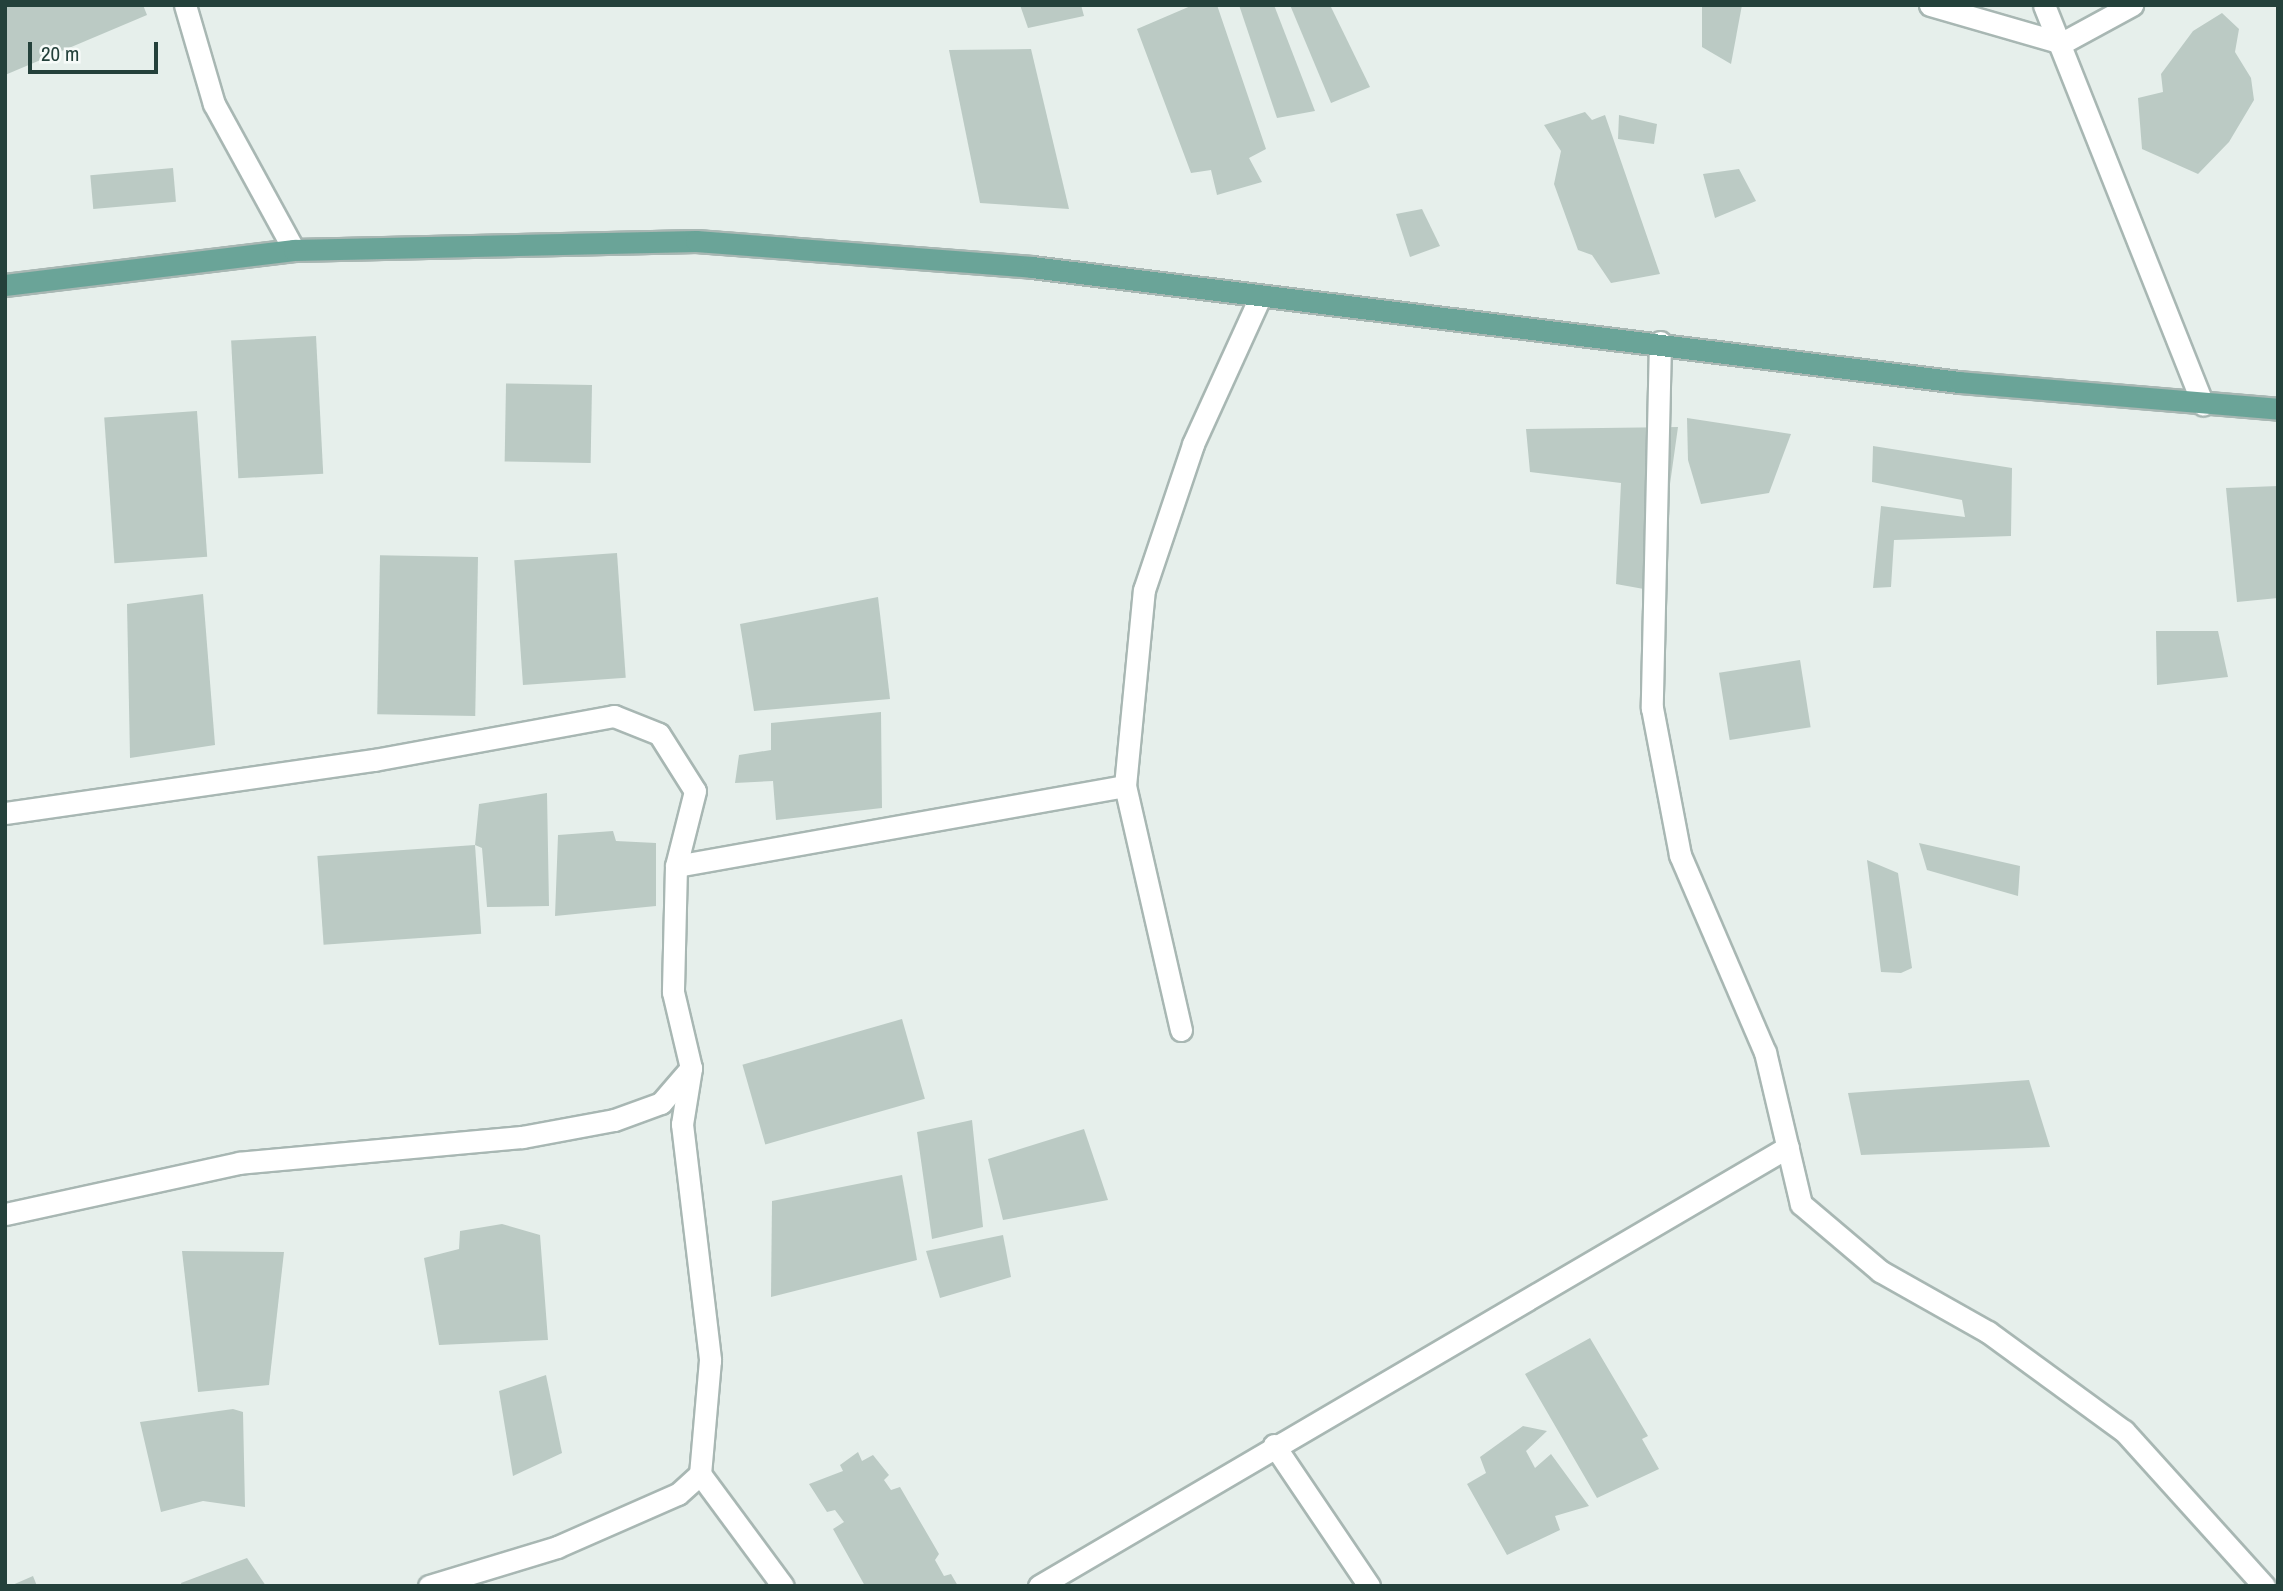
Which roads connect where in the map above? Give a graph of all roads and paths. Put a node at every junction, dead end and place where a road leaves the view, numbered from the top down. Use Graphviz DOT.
graph roads {
  1 [pos="185,5"];
  2 [pos="1930,5"];
  3 [pos="2044,5"];
  4 [pos="2132,5"];
  5 [pos="2062,43"];
  6 [pos="294,250"];
  7 [pos="5,285"];
  8 [pos="1260,297"];
  9 [pos="1660,342"];
  10 [pos="2203,405"];
  11 [pos="2278,409"];
  12 [pos="1125,786"];
  13 [pos="5,813"];
  14 [pos="676,866"];
  15 [pos="1181,1030"];
  16 [pos="691,1068"];
  17 [pos="1788,1147"];
  18 [pos="5,1214"];
  19 [pos="1274,1445"];
  20 [pos="700,1474"];
  21 [pos="429,1586"];
  22 [pos="783,1586"];
  23 [pos="1039,1586"];
  24 [pos="1369,1586"];
  25 [pos="2264,1586"];
  1 -- 6 [label="street"];
  2 -- 5 [label="street"];
  3 -- 5 [label="street"];
  4 -- 5 [label="street"];
  5 -- 10 [label="street"];
  6 -- 7 [label="main road"];
  6 -- 8 [label="main road"];
  8 -- 9 [label="main road"];
  8 -- 12 [label="street"];
  9 -- 10 [label="main road"];
  9 -- 17 [label="street"];
  10 -- 11 [label="main road"];
  12 -- 14 [label="street"];
  12 -- 15 [label="street"];
  13 -- 14 [label="street"];
  14 -- 16 [label="street"];
  16 -- 18 [label="street"];
  16 -- 20 [label="street"];
  17 -- 19 [label="street"];
  17 -- 25 [label="street"];
  19 -- 23 [label="street"];
  19 -- 24 [label="street"];
  20 -- 21 [label="street"];
  20 -- 22 [label="street"];
}
